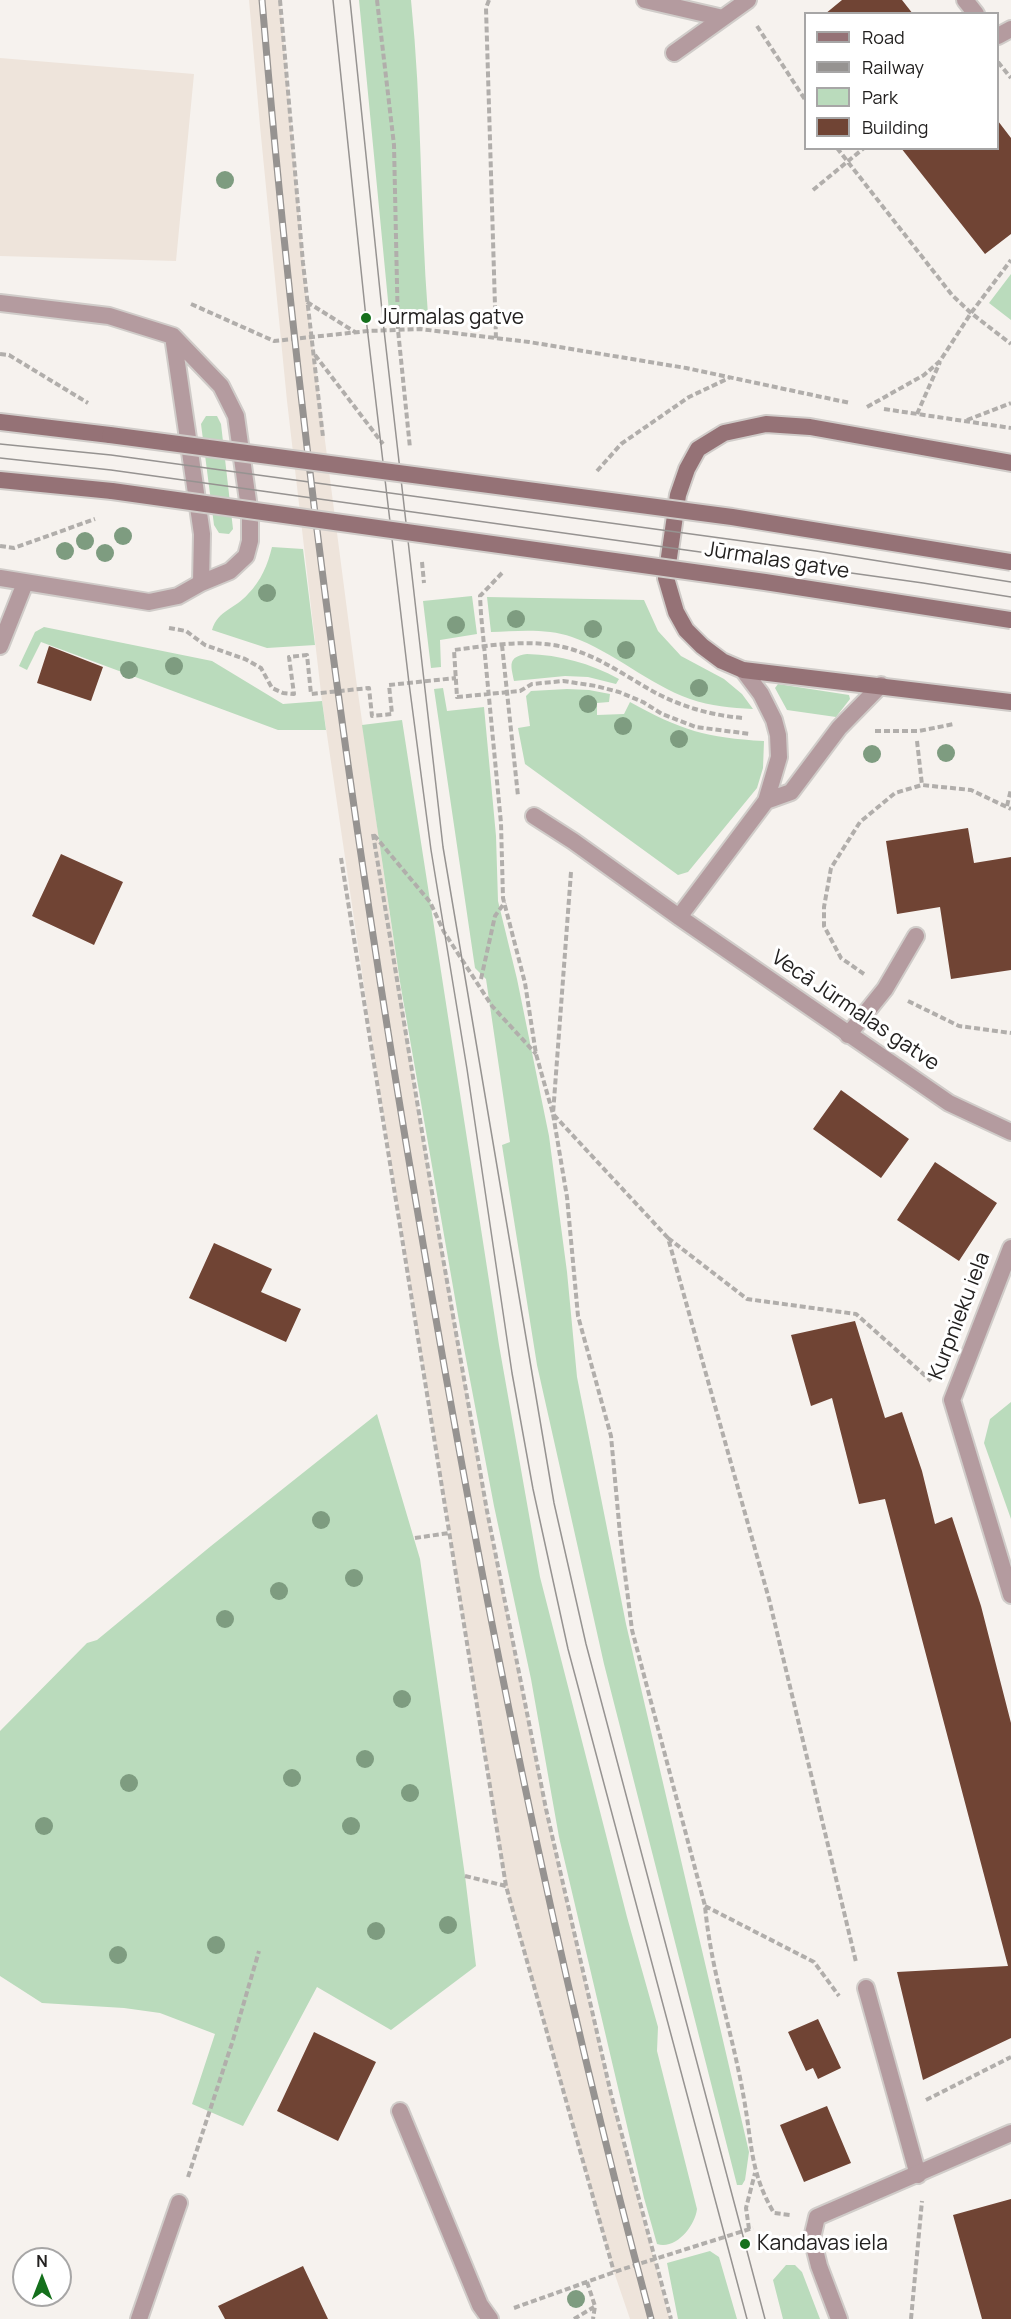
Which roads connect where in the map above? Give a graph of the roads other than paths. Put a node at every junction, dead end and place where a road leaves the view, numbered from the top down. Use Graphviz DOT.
graph roads {
  1 [pos="645,0"];
  2 [pos="965,0"];
  3 [pos="745,2"];
  4 [pos="974,12"];
  5 [pos="723,18"];
  6 [pos="674,52"];
  7 [pos="0,303"];
  8 [pos="173,336"];
  9 [pos="0,422"];
  10 [pos="1011,463"];
  11 [pos="0,480"];
  12 [pos="1011,562"];
  13 [pos="0,578"];
  14 [pos="25,583"];
  15 [pos="201,584"];
  16 [pos="1011,620"];
  17 [pos="0,646"];
  18 [pos="743,670"];
  19 [pos="881,685"];
  20 [pos="1011,702"];
  21 [pos="766,801"];
  22 [pos="534,816"];
  23 [pos="679,917"];
  24 [pos="916,936"];
  25 [pos="848,1035"];
  26 [pos="1011,1132"];
  27 [pos="1011,1248"];
  28 [pos="1011,1595"];
  29 [pos="866,1988"];
  30 [pos="400,2111"];
  31 [pos="1011,2133"];
  32 [pos="918,2175"];
  33 [pos="179,2204"];
  34 [pos="139,2319"];
  35 [pos="490,2319"];
  36 [pos="838,2319"];
  1 -- 5 [label="street"];
  2 -- 4 [label="street"];
  3 -- 5 [label="street"];
  5 -- 6 [label="street"];
  7 -- 8 [label="street"];
  8 -- 15 [label="street"];
  8 -- 15 [label="street"];
  9 -- 12 [label="main road, Jūrmalas gatve, bridge"];
  10 -- 18 [label="main road"];
  11 -- 16 [label="main road, Jūrmalas gatve, bridge"];
  13 -- 14 [label="street"];
  14 -- 15 [label="street"];
  14 -- 17 [label="street"];
  18 -- 19 [label="main road"];
  18 -- 21 [label="street"];
  19 -- 20 [label="main road"];
  19 -- 21 [label="street"];
  21 -- 23 [label="street"];
  22 -- 23 [label="street, Vecā Jūrmalas gatve"];
  23 -- 25 [label="street, Vecā Jūrmalas gatve"];
  24 -- 25 [label="street"];
  25 -- 26 [label="street, Vecā Jūrmalas gatve"];
  27 -- 28 [label="street, Kurpnieku iela"];
  29 -- 32 [label="street"];
  30 -- 35 [label="street"];
  31 -- 32 [label="street"];
  32 -- 36 [label="street"];
  33 -- 34 [label="street"];
}
